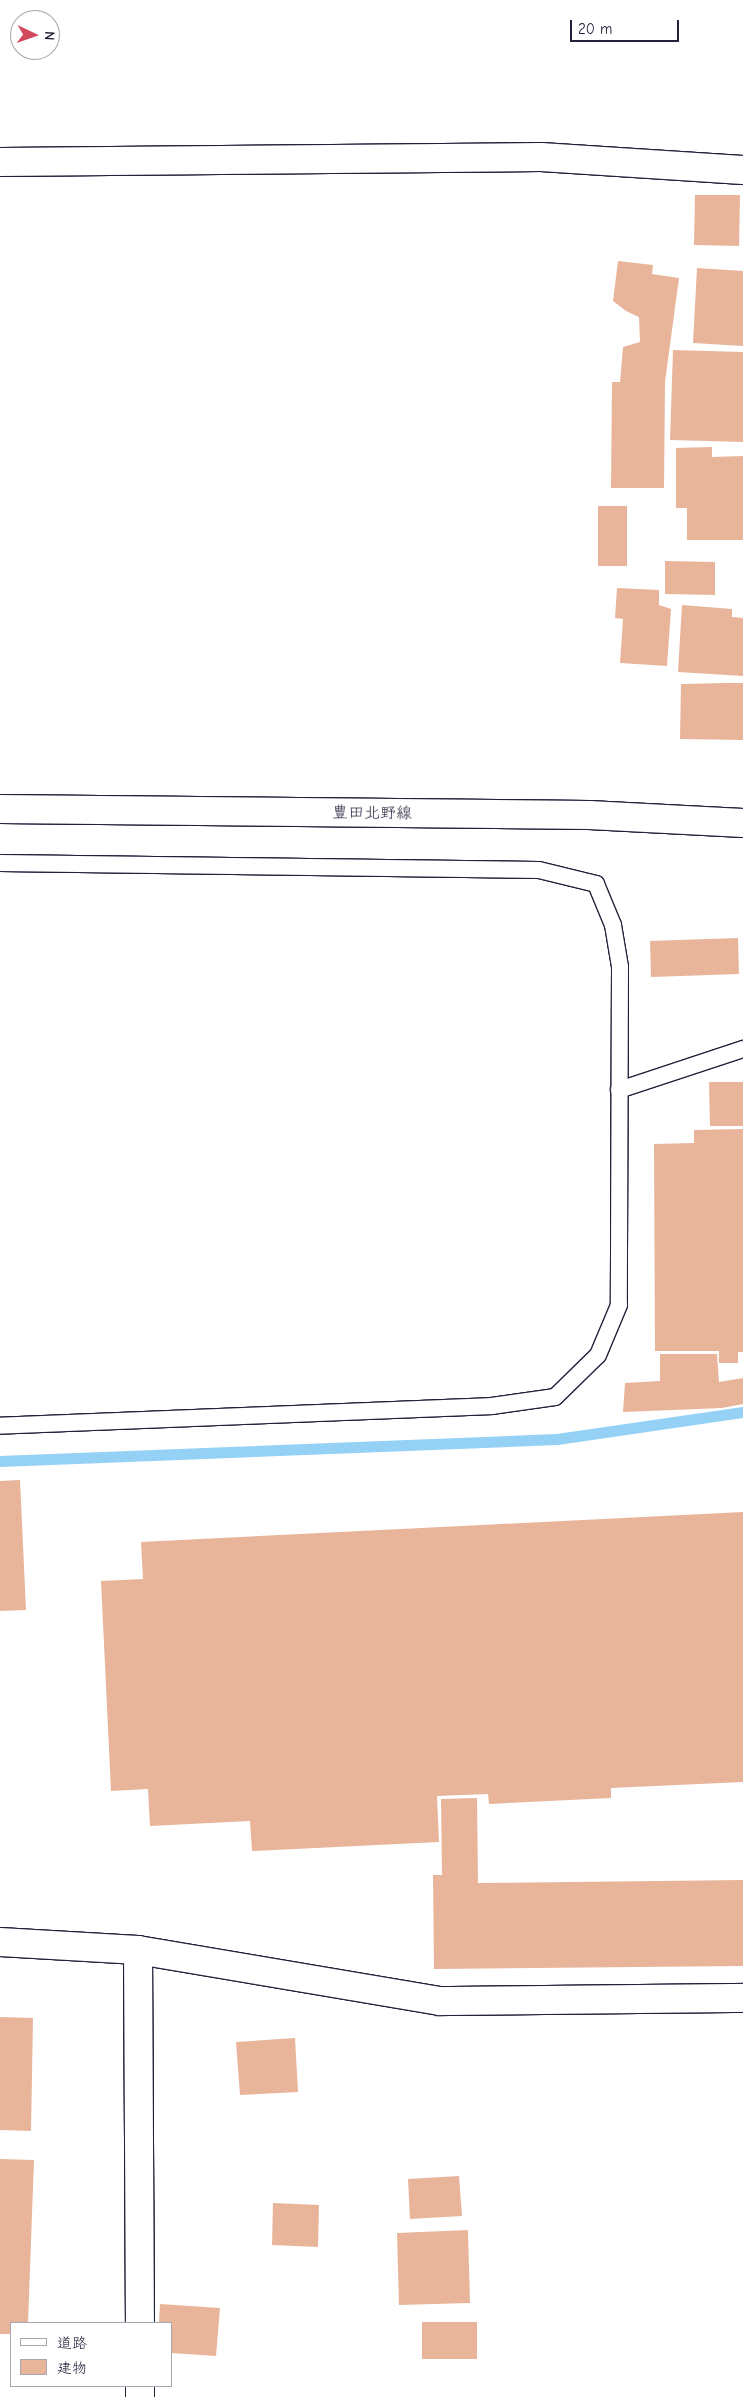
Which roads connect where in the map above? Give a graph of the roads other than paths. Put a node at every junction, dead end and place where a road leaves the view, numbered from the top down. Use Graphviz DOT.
graph roads {
  1 [pos="0,162"];
  2 [pos="743,170"];
  3 [pos="0,809"];
  4 [pos="743,822"];
  5 [pos="0,863"];
  6 [pos="743,1049"];
  7 [pos="619,1090"];
  8 [pos="0,1426"];
  9 [pos="0,1942"];
  10 [pos="138,1950"];
  11 [pos="743,1998"];
  12 [pos="140,2322"];
  1 -- 2 [label="street"];
  3 -- 4 [label="street, 豊田北野線"];
  5 -- 7 [label="lane"];
  6 -- 7 [label="lane"];
  7 -- 8 [label="lane"];
  9 -- 10 [label="street"];
  10 -- 11 [label="street"];
  10 -- 12 [label="street"];
}
